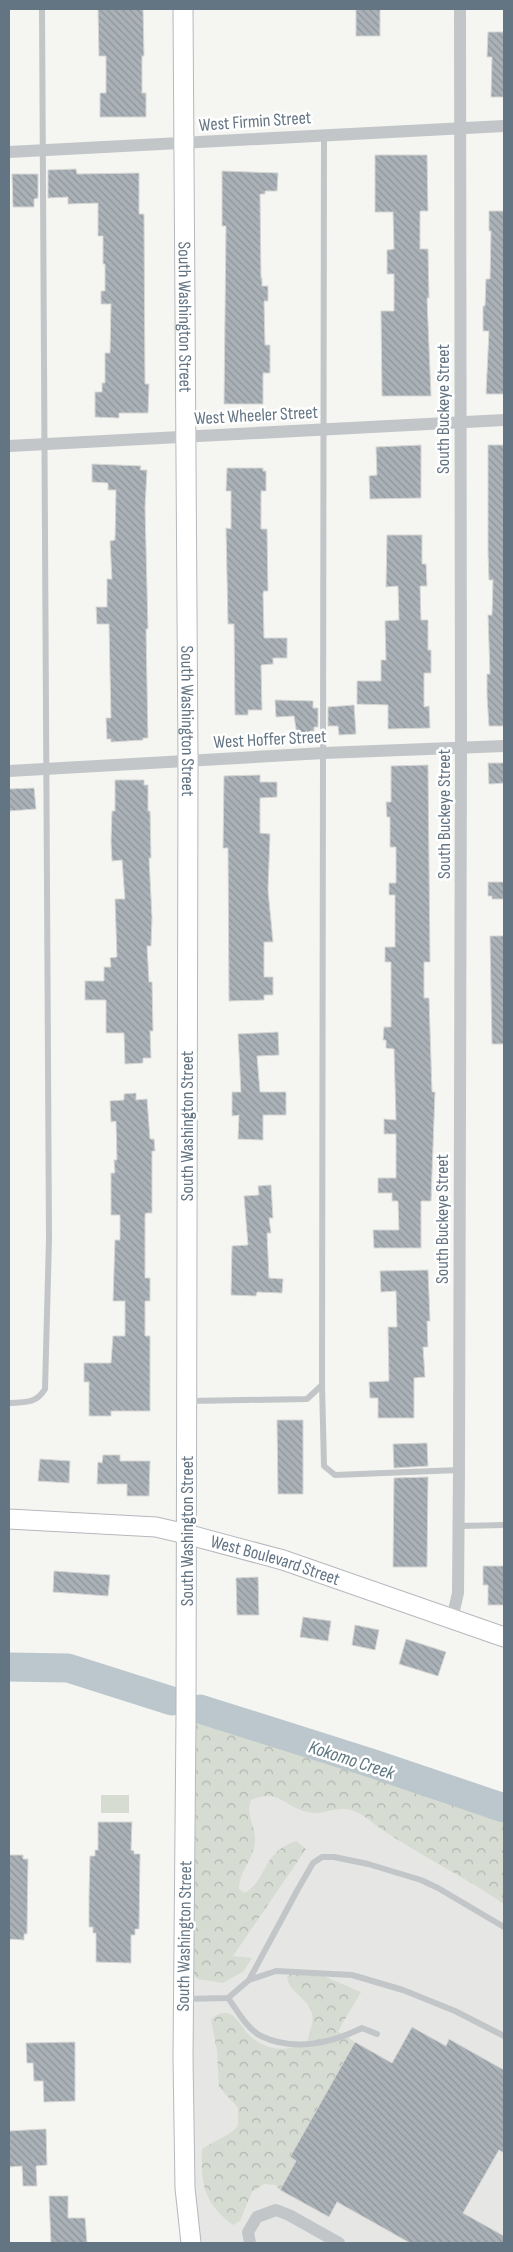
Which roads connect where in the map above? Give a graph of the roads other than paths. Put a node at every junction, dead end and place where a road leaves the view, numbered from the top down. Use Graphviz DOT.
graph roads {
  1 [pos="42,9"];
  2 [pos="183,9"];
  3 [pos="460,9"];
  4 [pos="504,126"];
  5 [pos="460,128"];
  6 [pos="324,134"];
  7 [pos="184,144"];
  8 [pos="43,150"];
  9 [pos="9,152"];
  10 [pos="504,420"];
  11 [pos="460,421"];
  12 [pos="322,429"];
  13 [pos="186,437"];
  14 [pos="46,444"];
  15 [pos="9,446"];
  16 [pos="461,746"];
  17 [pos="504,746"];
  18 [pos="324,753"];
  19 [pos="188,761"];
  20 [pos="46,769"];
  21 [pos="9,771"];
  22 [pos="322,1384"];
  23 [pos="188,1401"];
  24 [pos="9,1403"];
  25 [pos="459,1470"];
  26 [pos="9,1519"];
  27 [pos="504,1525"];
  28 [pos="458,1526"];
  29 [pos="186,1534"];
  30 [pos="452,1619"];
  31 [pos="504,1637"];
  32 [pos="504,1927"];
  33 [pos="249,1980"];
  34 [pos="228,1998"];
  35 [pos="184,1999"];
  36 [pos="377,2034"];
  37 [pos="504,2036"];
  38 [pos="191,2243"];
  39 [pos="250,2243"];
  40 [pos="339,2243"];
  1 -- 8 [label="lane"];
  2 -- 7 [label="main road, South Washington Street"];
  3 -- 5 [label="street, South Buckeye Street"];
  4 -- 5 [label="street, West Firmin Street"];
  5 -- 6 [label="street, West Firmin Street"];
  5 -- 11 [label="street, South Buckeye Street"];
  6 -- 7 [label="street, West Firmin Street"];
  6 -- 12 [label="lane"];
  7 -- 8 [label="street, West Firmin Street"];
  7 -- 13 [label="main road, South Washington Street"];
  8 -- 9 [label="street, West Firmin Street"];
  8 -- 14 [label="lane"];
  10 -- 11 [label="street, West Wheeler Street"];
  11 -- 12 [label="street, West Wheeler Street"];
  11 -- 16 [label="street, South Buckeye Street"];
  12 -- 13 [label="street, West Wheeler Street"];
  12 -- 18 [label="lane"];
  13 -- 14 [label="street, West Wheeler Street"];
  13 -- 19 [label="main road, South Washington Street"];
  14 -- 15 [label="street, West Wheeler Street"];
  14 -- 20 [label="lane"];
  16 -- 17 [label="street, West Hoffer Street"];
  16 -- 18 [label="street, West Hoffer Street"];
  16 -- 25 [label="street, South Buckeye Street"];
  18 -- 19 [label="street, West Hoffer Street"];
  18 -- 22 [label="lane"];
  19 -- 20 [label="street, West Hoffer Street"];
  19 -- 23 [label="main road, South Washington Street"];
  20 -- 21 [label="street, West Hoffer Street"];
  20 -- 24 [label="lane"];
  22 -- 23 [label="lane"];
  22 -- 25 [label="lane"];
  23 -- 29 [label="main road, South Washington Street"];
  25 -- 28 [label="street, South Buckeye Street"];
  26 -- 29 [label="main road, West Boulevard Street"];
  27 -- 28 [label="lane"];
  28 -- 30 [label="street, South Buckeye Street"];
  29 -- 30 [label="main road, West Boulevard Street"];
  29 -- 35 [label="main road, South Washington Street"];
  30 -- 31 [label="main road, West Boulevard Street"];
  32 -- 33 [label="lane"];
  33 -- 34 [label="lane"];
  33 -- 37 [label="lane"];
  34 -- 35 [label="lane"];
  34 -- 36 [label="lane"];
  35 -- 38 [label="main road, South Washington Street"];
  39 -- 40 [label="street"];
}
